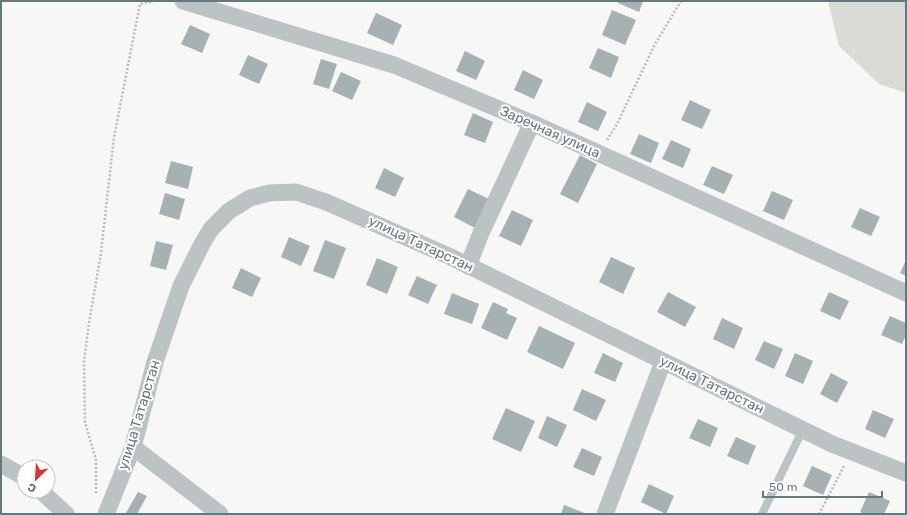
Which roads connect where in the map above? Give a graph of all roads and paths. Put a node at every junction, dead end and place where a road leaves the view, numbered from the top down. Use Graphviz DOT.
graph roads {
  1 [pos="154,1"];
  2 [pos="183,1"];
  3 [pos="681,1"];
  4 [pos="532,122"];
  5 [pos="599,153"];
  6 [pos="468,266"];
  7 [pos="906,293"];
  8 [pos="663,362"];
  9 [pos="803,429"];
  10 [pos="133,447"];
  11 [pos="852,451"];
  12 [pos="1,464"];
  13 [pos="16,472"];
  14 [pos="906,473"];
  15 [pos="96,498"];
  16 [pos="50,499"];
  17 [pos="66,514"];
  18 [pos="106,514"];
  19 [pos="220,514"];
  20 [pos="605,514"];
  21 [pos="762,514"];
  22 [pos="819,514"];
  1 -- 15 [label="path"];
  2 -- 4 [label="street, Заречная улица"];
  3 -- 5 [label="path"];
  4 -- 5 [label="street, Заречная улица"];
  4 -- 6 [label="street"];
  5 -- 7 [label="street, Заречная улица"];
  6 -- 8 [label="street, улица Татарстан"];
  6 -- 10 [label="street, улица Татарстан"];
  8 -- 9 [label="street, улица Татарстан"];
  8 -- 20 [label="street"];
  9 -- 11 [label="street, улица Татарстан"];
  9 -- 21 [label="lane"];
  10 -- 18 [label="street, улица Татарстан"];
  10 -- 19 [label="street"];
  11 -- 14 [label="street, улица Татарстан"];
  11 -- 22 [label="path"];
  12 -- 13 [label="street"];
  16 -- 17 [label="street"];
}
